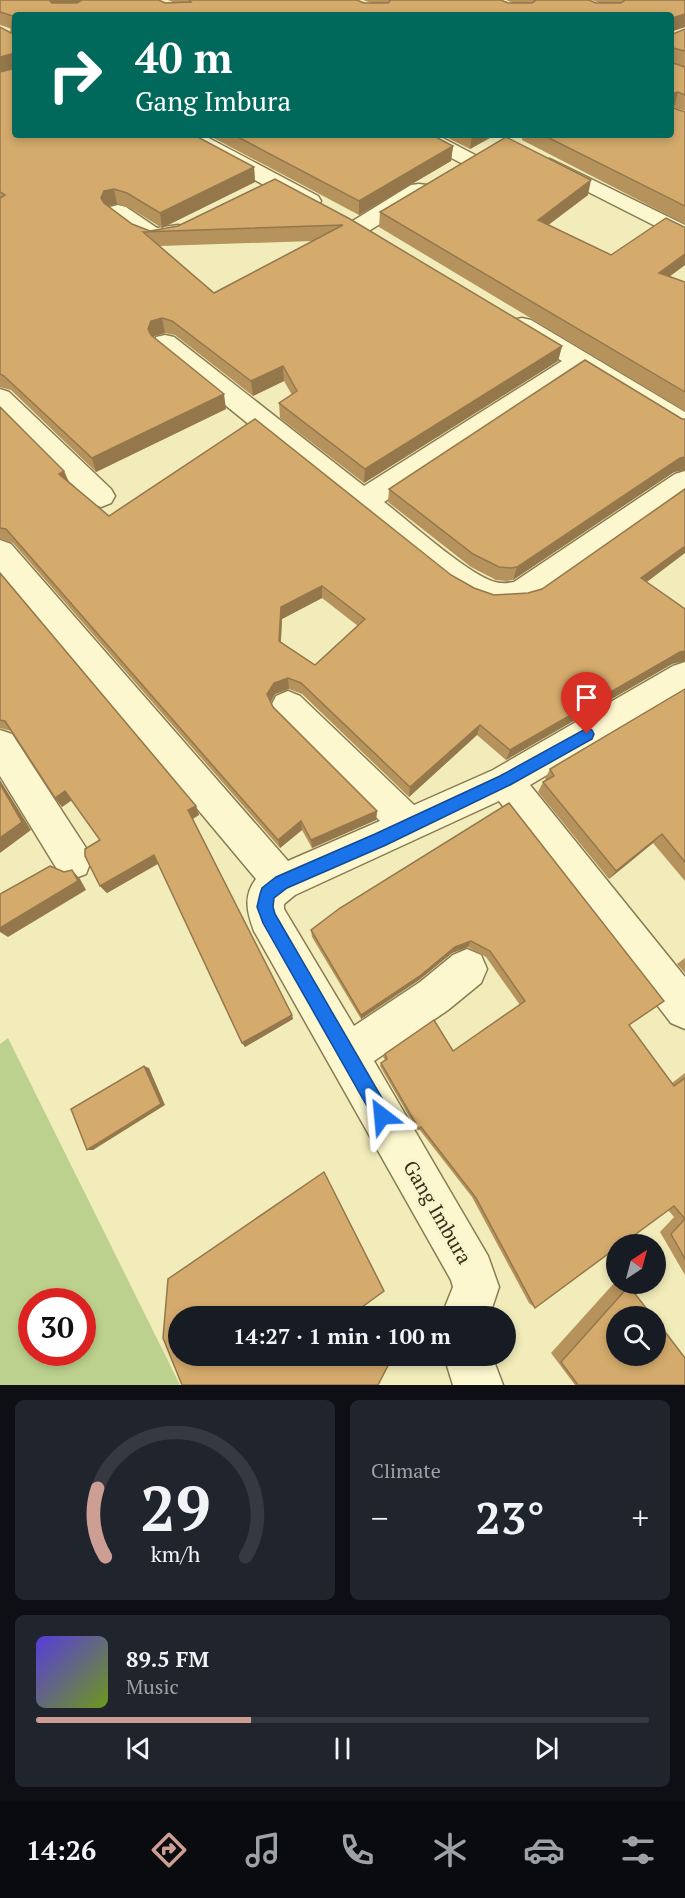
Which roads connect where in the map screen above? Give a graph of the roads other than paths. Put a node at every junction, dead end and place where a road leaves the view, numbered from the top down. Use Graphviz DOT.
graph roads {
  1 [pos="192,138"];
  2 [pos="430,138"];
  3 [pos="534,157"];
  4 [pos="118,212"];
  5 [pos="197,223"];
  6 [pos="359,227"];
  7 [pos="685,234"];
  8 [pos="379,239"];
  9 [pos="500,312"];
  10 [pos="165,343"];
  11 [pos="580,361"];
  12 [pos="0,398"];
  13 [pos="685,424"];
  14 [pos="685,481"];
  15 [pos="101,496"];
  16 [pos="363,501"];
  17 [pos="0,552"];
  18 [pos="685,676"];
  19 [pos="288,706"];
  20 [pos="0,745"];
  21 [pos="505,780"];
  22 [pos="410,826"];
  23 [pos="73,861"];
  24 [pos="282,882"];
  25 [pos="467,969"];
  26 [pos="685,1009"];
  27 [pos="348,1055"];
  28 [pos="469,1306"];
  29 [pos="471,1366"];
  30 [pos="478,1385"];
  1 -- 6 [label="street"];
  2 -- 6 [label="street"];
  3 -- 7 [label="street"];
  4 -- 5 [label="street"];
  6 -- 8 [label="street"];
  9 -- 11 [label="street"];
  10 -- 16 [label="street"];
  11 -- 13 [label="street"];
  11 -- 16 [label="street"];
  12 -- 15 [label="street"];
  14 -- 16 [label="street"];
  17 -- 24 [label="street"];
  18 -- 21 [label="street"];
  19 -- 22 [label="street"];
  20 -- 23 [label="street"];
  21 -- 22 [label="street"];
  21 -- 26 [label="street"];
  22 -- 24 [label="street"];
  24 -- 27 [label="street, Gang Imbura"];
  25 -- 27 [label="street"];
  27 -- 28 [label="street, Gang Imbura"];
  29 -- 30 [label="street"];
}
